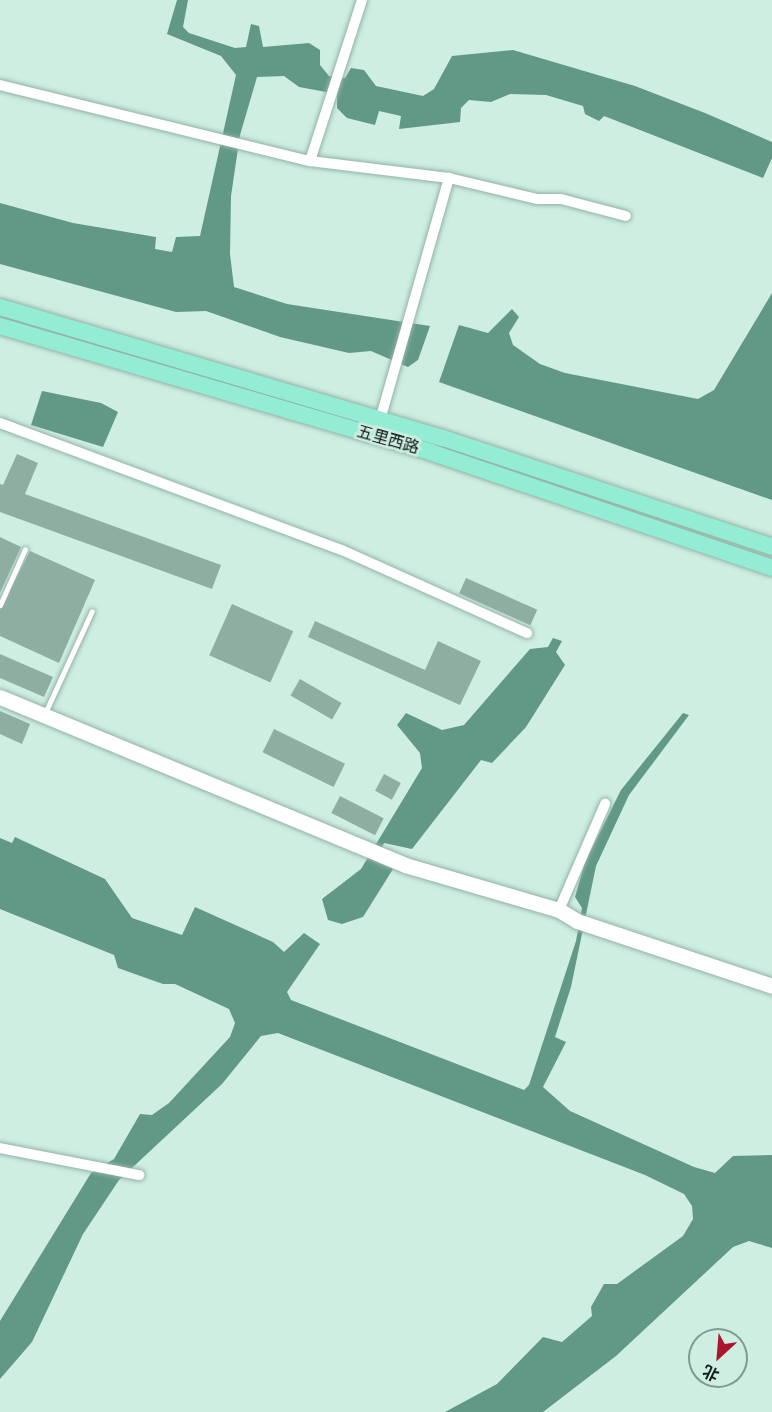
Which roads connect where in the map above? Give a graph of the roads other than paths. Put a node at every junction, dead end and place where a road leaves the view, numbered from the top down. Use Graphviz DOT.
graph roads {
  1 [pos="362,0"];
  2 [pos="0,85"];
  3 [pos="310,161"];
  4 [pos="449,178"];
  5 [pos="626,216"];
  6 [pos="0,307"];
  7 [pos="0,326"];
  8 [pos="380,420"];
  9 [pos="0,423"];
  10 [pos="772,547"];
  11 [pos="26,549"];
  12 [pos="772,568"];
  13 [pos="0,605"];
  14 [pos="92,611"];
  15 [pos="527,633"];
  16 [pos="0,697"];
  17 [pos="45,715"];
  18 [pos="605,804"];
  19 [pos="559,910"];
  20 [pos="772,986"];
  21 [pos="0,1148"];
  22 [pos="135,1174"];
  1 -- 3 [label="street"];
  2 -- 3 [label="street"];
  3 -- 4 [label="street"];
  4 -- 5 [label="street"];
  4 -- 8 [label="street"];
  6 -- 8 [label="main road, 五里西路"];
  7 -- 12 [label="main road, 五里西路"];
  8 -- 10 [label="main road, 五里西路"];
  9 -- 15 [label="street"];
  11 -- 13 [label="lane"];
  14 -- 17 [label="lane"];
  16 -- 17 [label="main road"];
  17 -- 19 [label="main road"];
  18 -- 19 [label="street"];
  19 -- 20 [label="main road"];
  21 -- 22 [label="street"];
}
